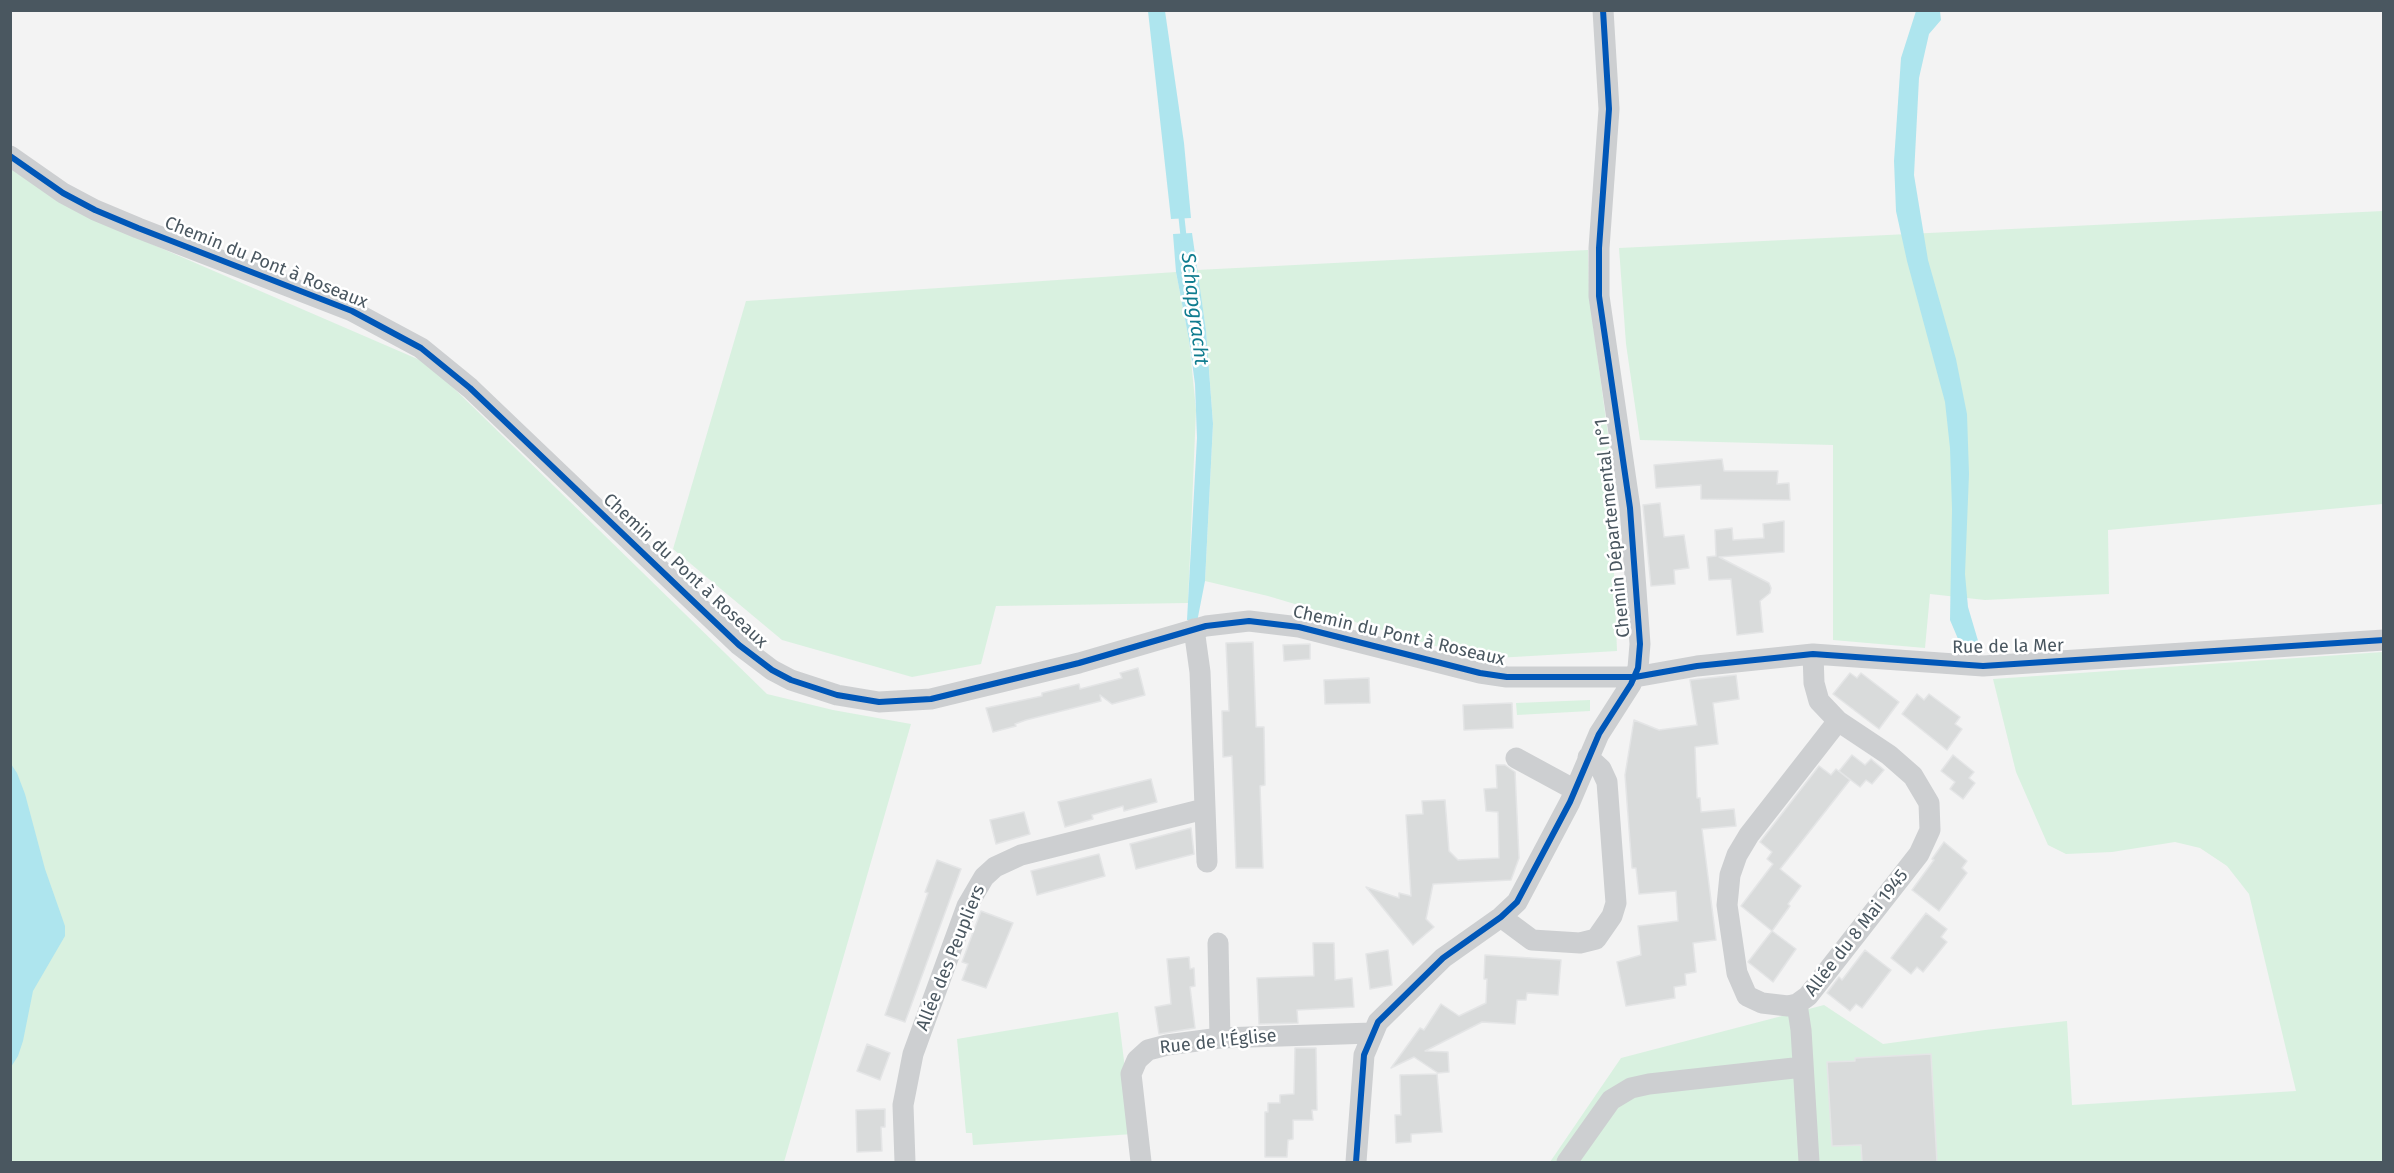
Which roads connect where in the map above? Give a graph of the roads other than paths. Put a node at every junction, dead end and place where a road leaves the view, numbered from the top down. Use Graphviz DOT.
graph roads {
  1 [pos="1603,10"];
  2 [pos="10,156"];
  3 [pos="1194,629"];
  4 [pos="2384,640"];
  5 [pos="1813,654"];
  6 [pos="1635,677"];
  7 [pos="1838,721"];
  8 [pos="1587,757"];
  9 [pos="1516,758"];
  10 [pos="1575,790"];
  11 [pos="1204,809"];
  12 [pos="1207,862"];
  13 [pos="1502,917"];
  14 [pos="1218,943"];
  15 [pos="1797,1004"];
  16 [pos="1372,1033"];
  17 [pos="1220,1038"];
  18 [pos="1803,1067"];
  19 [pos="905,1162"];
  20 [pos="1141,1162"];
  21 [pos="1356,1162"];
  22 [pos="1567,1162"];
  23 [pos="1809,1162"];
  1 -- 6 [label="street, Chemin Départemental n°1"];
  2 -- 3 [label="street, Chemin du Pont à Roseaux"];
  3 -- 6 [label="street, Chemin du Pont à Roseaux"];
  3 -- 11 [label="street"];
  4 -- 5 [label="street, Rue de la Mer"];
  5 -- 6 [label="street, Rue de la Mer"];
  5 -- 7 [label="street, Allée du 8 Mai 1945"];
  6 -- 8 [label="street, Chemin Départemental n°1"];
  7 -- 15 [label="street, Allée du 8 Mai 1945"];
  7 -- 15 [label="street, Allée du 8 Mai 1945"];
  8 -- 10 [label="street, Chemin Départemental n°1"];
  8 -- 13 [label="street"];
  9 -- 10 [label="street"];
  10 -- 13 [label="street, Chemin Départemental n°1"];
  11 -- 12 [label="street"];
  11 -- 19 [label="street, Allée des Peupliers"];
  13 -- 16 [label="street, Chemin Départemental n°1"];
  14 -- 17 [label="street"];
  15 -- 18 [label="street"];
  16 -- 17 [label="street, Rue de l'Église"];
  16 -- 21 [label="street, Chemin Départemental n°1"];
  17 -- 20 [label="street, Rue de l'Église"];
  18 -- 22 [label="street"];
  18 -- 23 [label="street"];
}
